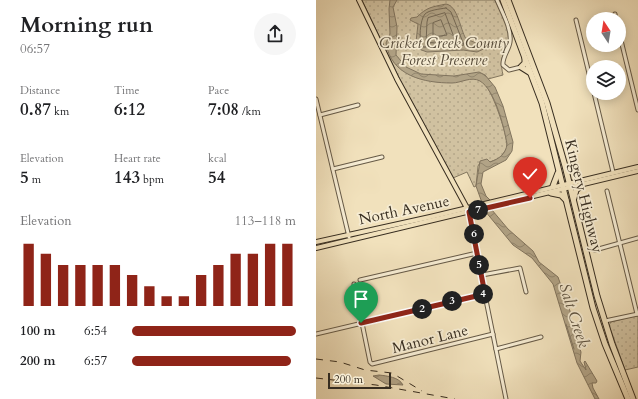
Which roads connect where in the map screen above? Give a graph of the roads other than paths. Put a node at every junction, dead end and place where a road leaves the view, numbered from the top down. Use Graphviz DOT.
graph roads {
  1 [pos="359,0"];
  2 [pos="497,0"];
  3 [pos="502,0"];
  4 [pos="508,0"];
  5 [pos="576,20"];
  6 [pos="624,52"];
  7 [pos="524,53"];
  8 [pos="586,61"];
  9 [pos="521,67"];
  10 [pos="531,74"];
  11 [pos="316,99"];
  12 [pos="596,100"];
  13 [pos="358,105"];
  14 [pos="638,110"];
  15 [pos="320,115"];
  16 [pos="548,125"];
  17 [pos="382,157"];
  18 [pos="638,167"];
  19 [pos="333,169"];
  20 [pos="559,170"];
  21 [pos="638,171"];
  22 [pos="613,172"];
  23 [pos="566,183"];
  24 [pos="553,186"];
  25 [pos="581,186"];
  26 [pos="571,188"];
  27 [pos="563,190"];
  28 [pos="607,191"];
  29 [pos="551,193"];
  30 [pos="567,201"];
  31 [pos="498,203"];
  32 [pos="574,203"];
  33 [pos="468,210"];
  34 [pos="348,234"];
  35 [pos="638,238"];
  36 [pos="349,240"];
  37 [pos="316,242"];
  38 [pos="619,243"];
  39 [pos="316,248"];
  40 [pos="595,250"];
  41 [pos="477,253"];
  42 [pos="482,275"];
  43 [pos="360,280"];
  44 [pos="354,284"];
  45 [pos="526,292"];
  46 [pos="485,294"];
  47 [pos="637,314"];
  48 [pos="604,322"];
  49 [pos="361,323"];
  50 [pos="316,334"];
  51 [pos="493,334"];
  52 [pos="541,337"];
  53 [pos="496,348"];
  54 [pos="506,399"];
  55 [pos="628,399"];
  56 [pos="633,399"];
  1 -- 33 [label="main road"];
  2 -- 9 [label="street"];
  3 -- 7 [label="highway"];
  4 -- 23 [label="highway, Kingery Highway"];
  5 -- 8 [label="street"];
  6 -- 14 [label="street"];
  7 -- 9 [label="highway"];
  7 -- 10 [label="highway"];
  9 -- 10 [label="highway"];
  10 -- 16 [label="highway"];
  11 -- 15 [label="street"];
  12 -- 22 [label="street"];
  13 -- 15 [label="street"];
  15 -- 19 [label="street"];
  16 -- 20 [label="highway, Kingery Highway"];
  16 -- 23 [label="highway"];
  17 -- 19 [label="street"];
  18 -- 22 [label="main road, North Avenue"];
  19 -- 34 [label="street"];
  20 -- 23 [label="highway, Kingery Highway"];
  20 -- 24 [label="highway"];
  21 -- 25 [label="main road"];
  22 -- 23 [label="main road, North Avenue"];
  23 -- 24 [label="main road, North Avenue"];
  23 -- 26 [label="highway, Kingery Highway"];
  23 -- 27 [label="highway, Kingery Highway"];
  24 -- 31 [label="main road, North Avenue"];
  25 -- 26 [label="main road"];
  25 -- 32 [label="highway"];
  26 -- 27 [label="main road"];
  26 -- 32 [label="highway, Kingery Highway"];
  27 -- 29 [label="main road"];
  27 -- 30 [label="highway, Kingery Highway"];
  28 -- 38 [label="street"];
  29 -- 30 [label="highway"];
  29 -- 31 [label="main road"];
  30 -- 55 [label="highway, Kingery Highway"];
  31 -- 33 [label="main road, North Avenue"];
  32 -- 48 [label="highway, Kingery Highway"];
  33 -- 34 [label="main road, North Avenue"];
  33 -- 36 [label="main road, North Avenue"];
  33 -- 41 [label="street"];
  34 -- 36 [label="street"];
  34 -- 37 [label="main road, North Avenue"];
  35 -- 38 [label="street"];
  36 -- 39 [label="main road, North Avenue"];
  38 -- 40 [label="street"];
  38 -- 47 [label="street"];
  41 -- 42 [label="street"];
  41 -- 43 [label="street"];
  42 -- 45 [label="street"];
  42 -- 46 [label="street"];
  44 -- 49 [label="street"];
  46 -- 49 [label="street"];
  46 -- 51 [label="street"];
  47 -- 48 [label="street"];
  48 -- 56 [label="highway, Kingery Highway"];
  49 -- 50 [label="street"];
  49 -- 51 [label="street, Manor Lane"];
  51 -- 53 [label="street"];
  52 -- 53 [label="street"];
  53 -- 54 [label="street"];
}
